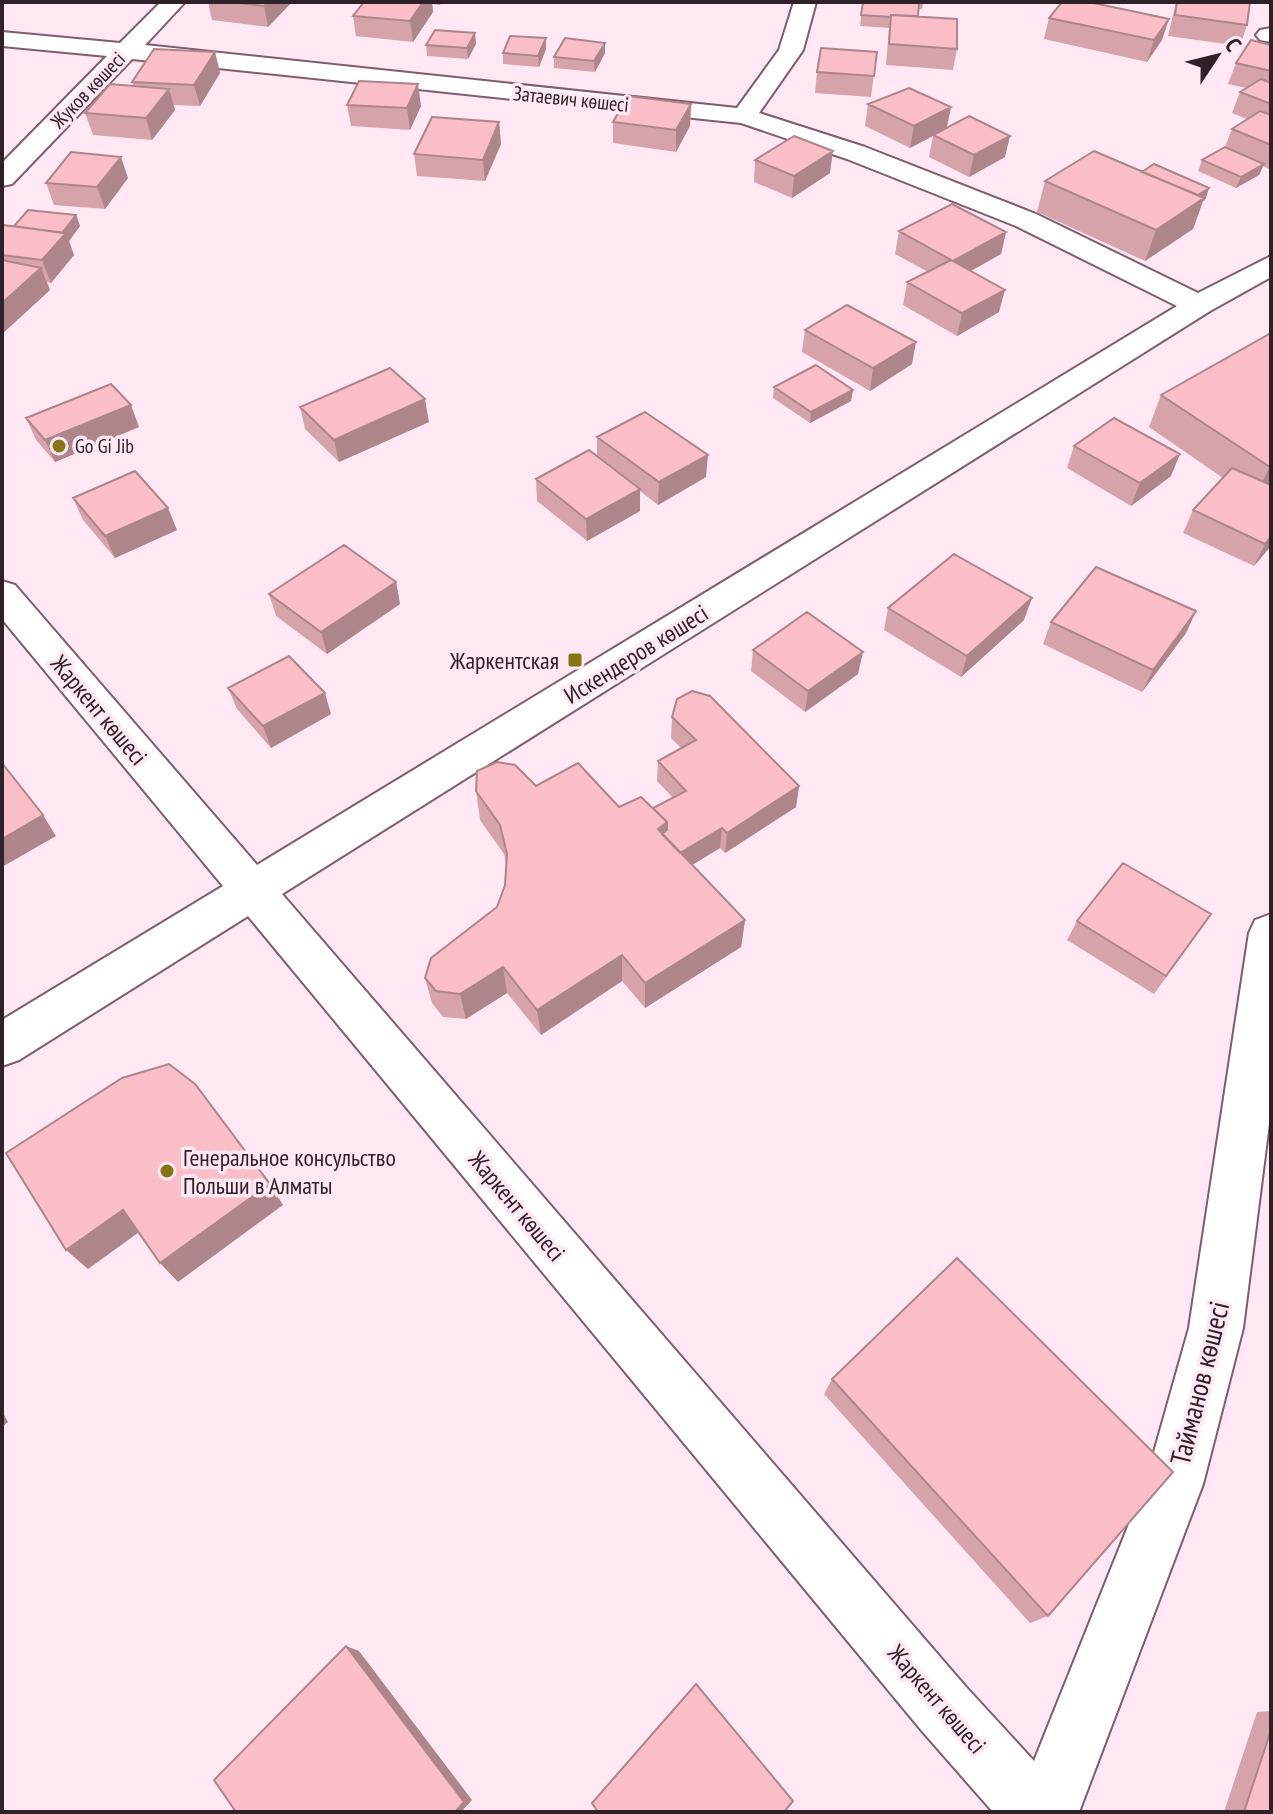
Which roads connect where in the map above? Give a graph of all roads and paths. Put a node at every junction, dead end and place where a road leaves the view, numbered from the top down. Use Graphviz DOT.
graph roads {
  1 [pos="174,2"];
  2 [pos="805,2"];
  3 [pos="2,39"];
  4 [pos="126,50"];
  5 [pos="744,116"];
  6 [pos="2,178"];
  7 [pos="1271,265"];
  8 [pos="1199,305"];
  9 [pos="2,594"];
  10 [pos="251,893"];
  11 [pos="1271,933"];
  12 [pos="2,1045"];
  13 [pos="1037,1812"];
  14 [pos="1046,1812"];
  1 -- 4 [label="street, Жуков көшесі"];
  2 -- 5 [label="street"];
  3 -- 4 [label="street, Затаевич көшесі"];
  4 -- 5 [label="street, Затаевич көшесі"];
  4 -- 6 [label="street, Жуков көшесі"];
  5 -- 8 [label="street, Затаевич көшесі"];
  7 -- 8 [label="street, Искендеров көшесі"];
  8 -- 10 [label="street, Искендеров көшесі"];
  9 -- 10 [label="street, Жаркент көшесі"];
  10 -- 12 [label="street, Искендеров көшесі"];
  10 -- 13 [label="street, Жаркент көшесі"];
  11 -- 14 [label="street, Тайманов көшесі"];
}
